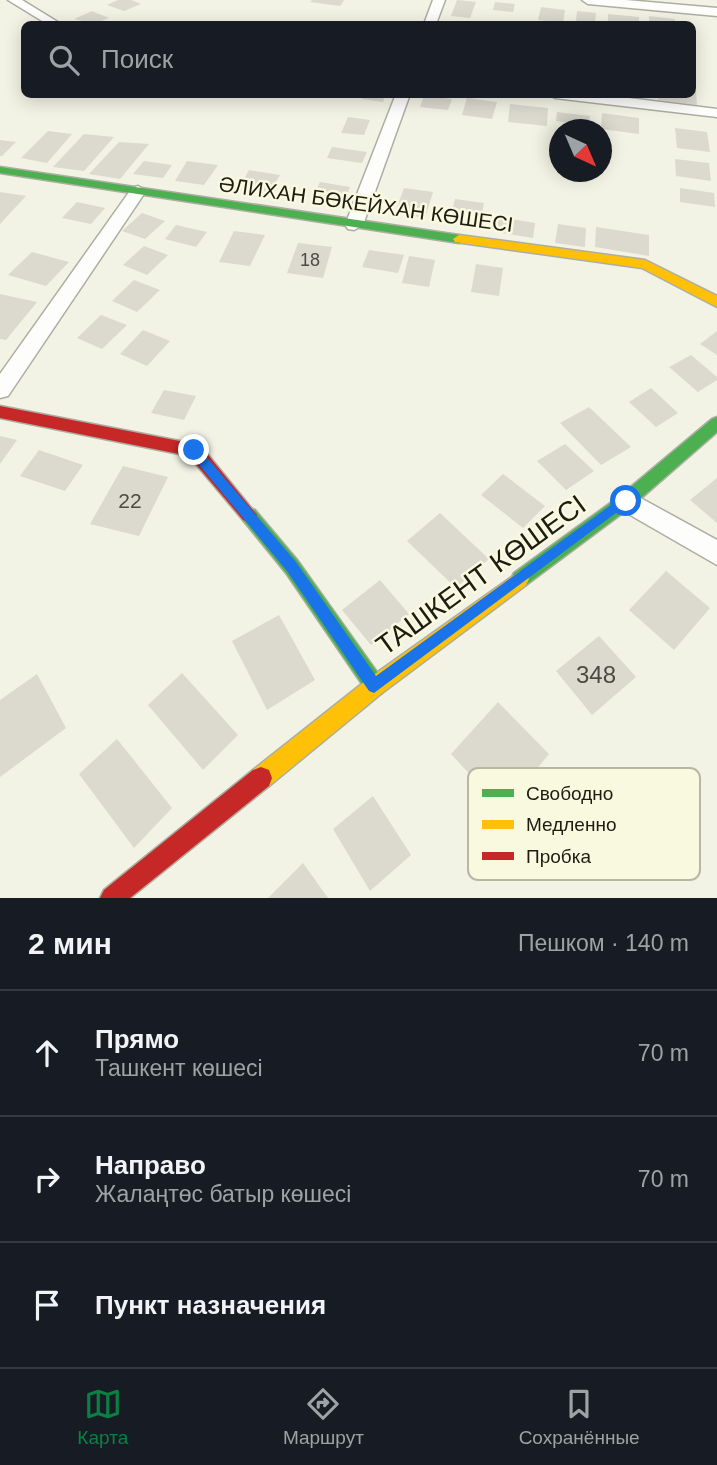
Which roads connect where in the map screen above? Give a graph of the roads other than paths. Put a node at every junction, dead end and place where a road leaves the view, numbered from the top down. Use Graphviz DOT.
graph roads {
  1 [pos="14,0"];
  2 [pos="439,0"];
  3 [pos="588,0"];
  4 [pos="717,12"];
  5 [pos="50,21"];
  6 [pos="431,21"];
  7 [pos="402,98"];
  8 [pos="589,98"];
  9 [pos="717,113"];
  10 [pos="0,170"];
  11 [pos="138,191"];
  12 [pos="354,225"];
  13 [pos="717,302"];
  14 [pos="0,390"];
  15 [pos="0,412"];
  16 [pos="717,423"];
  17 [pos="626,501"];
  18 [pos="717,554"];
  19 [pos="374,686"];
  20 [pos="112,898"];
  1 -- 5 [label="street"];
  2 -- 6 [label="street"];
  3 -- 4 [label="street"];
  7 -- 12 [label="street"];
  8 -- 9 [label="street"];
  10 -- 11 [label="street, ӘЛИХАН БӨКЕЙХАН КӨШЕСІ"];
  11 -- 12 [label="street, ӘЛИХАН БӨКЕЙХАН КӨШЕСІ"];
  11 -- 14 [label="street"];
  12 -- 13 [label="street, ӘЛИХАН БӨКЕЙХАН КӨШЕСІ"];
  15 -- 19 [label="street"];
  16 -- 17 [label="street, ТАШКЕНТ КӨШЕСІ"];
  17 -- 18 [label="street"];
  17 -- 19 [label="street, ТАШКЕНТ КӨШЕСІ"];
  19 -- 20 [label="street, ТАШКЕНТ КӨШЕСІ"];
}
